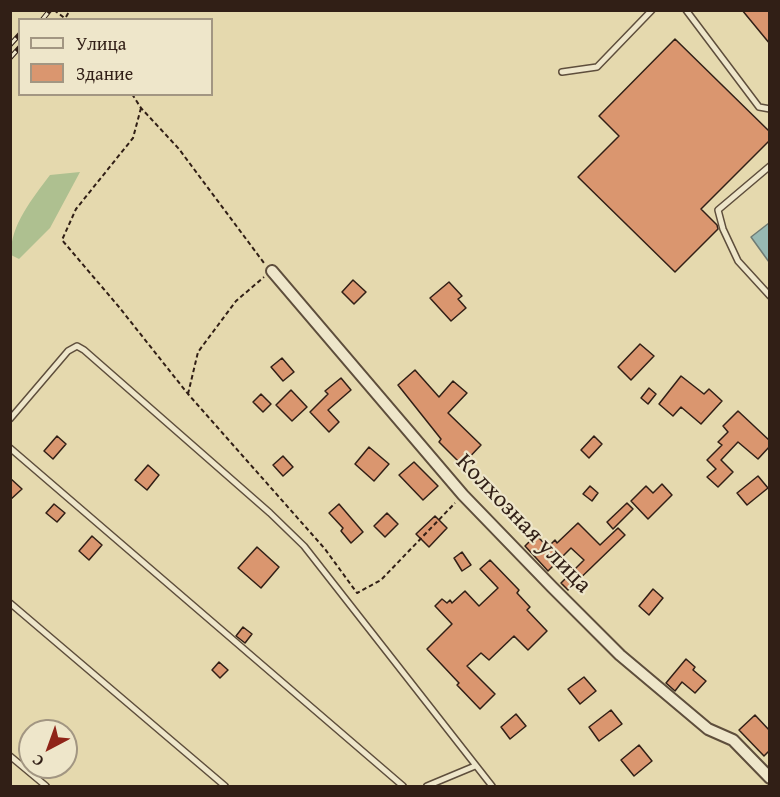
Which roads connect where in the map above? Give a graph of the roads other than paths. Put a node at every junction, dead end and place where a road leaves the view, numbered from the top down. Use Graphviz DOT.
graph roads {
  1 [pos="652,10"];
  2 [pos="686,10"];
  3 [pos="562,72"];
  4 [pos="770,109"];
  5 [pos="770,166"];
  6 [pos="272,271"];
  7 [pos="770,296"];
  8 [pos="10,419"];
  9 [pos="10,448"];
  10 [pos="10,603"];
  11 [pos="10,756"];
  12 [pos="475,766"];
  13 [pos="770,778"];
  14 [pos="46,786"];
  15 [pos="225,786"];
  16 [pos="403,786"];
  17 [pos="427,786"];
  18 [pos="492,786"];
  1 -- 3 [label="lane"];
  2 -- 4 [label="lane"];
  5 -- 7 [label="lane"];
  6 -- 13 [label="street, Колхозная улица"];
  8 -- 12 [label="lane"];
  9 -- 16 [label="lane"];
  10 -- 15 [label="lane"];
  11 -- 14 [label="lane"];
  12 -- 17 [label="lane"];
  12 -- 18 [label="lane"];
}
